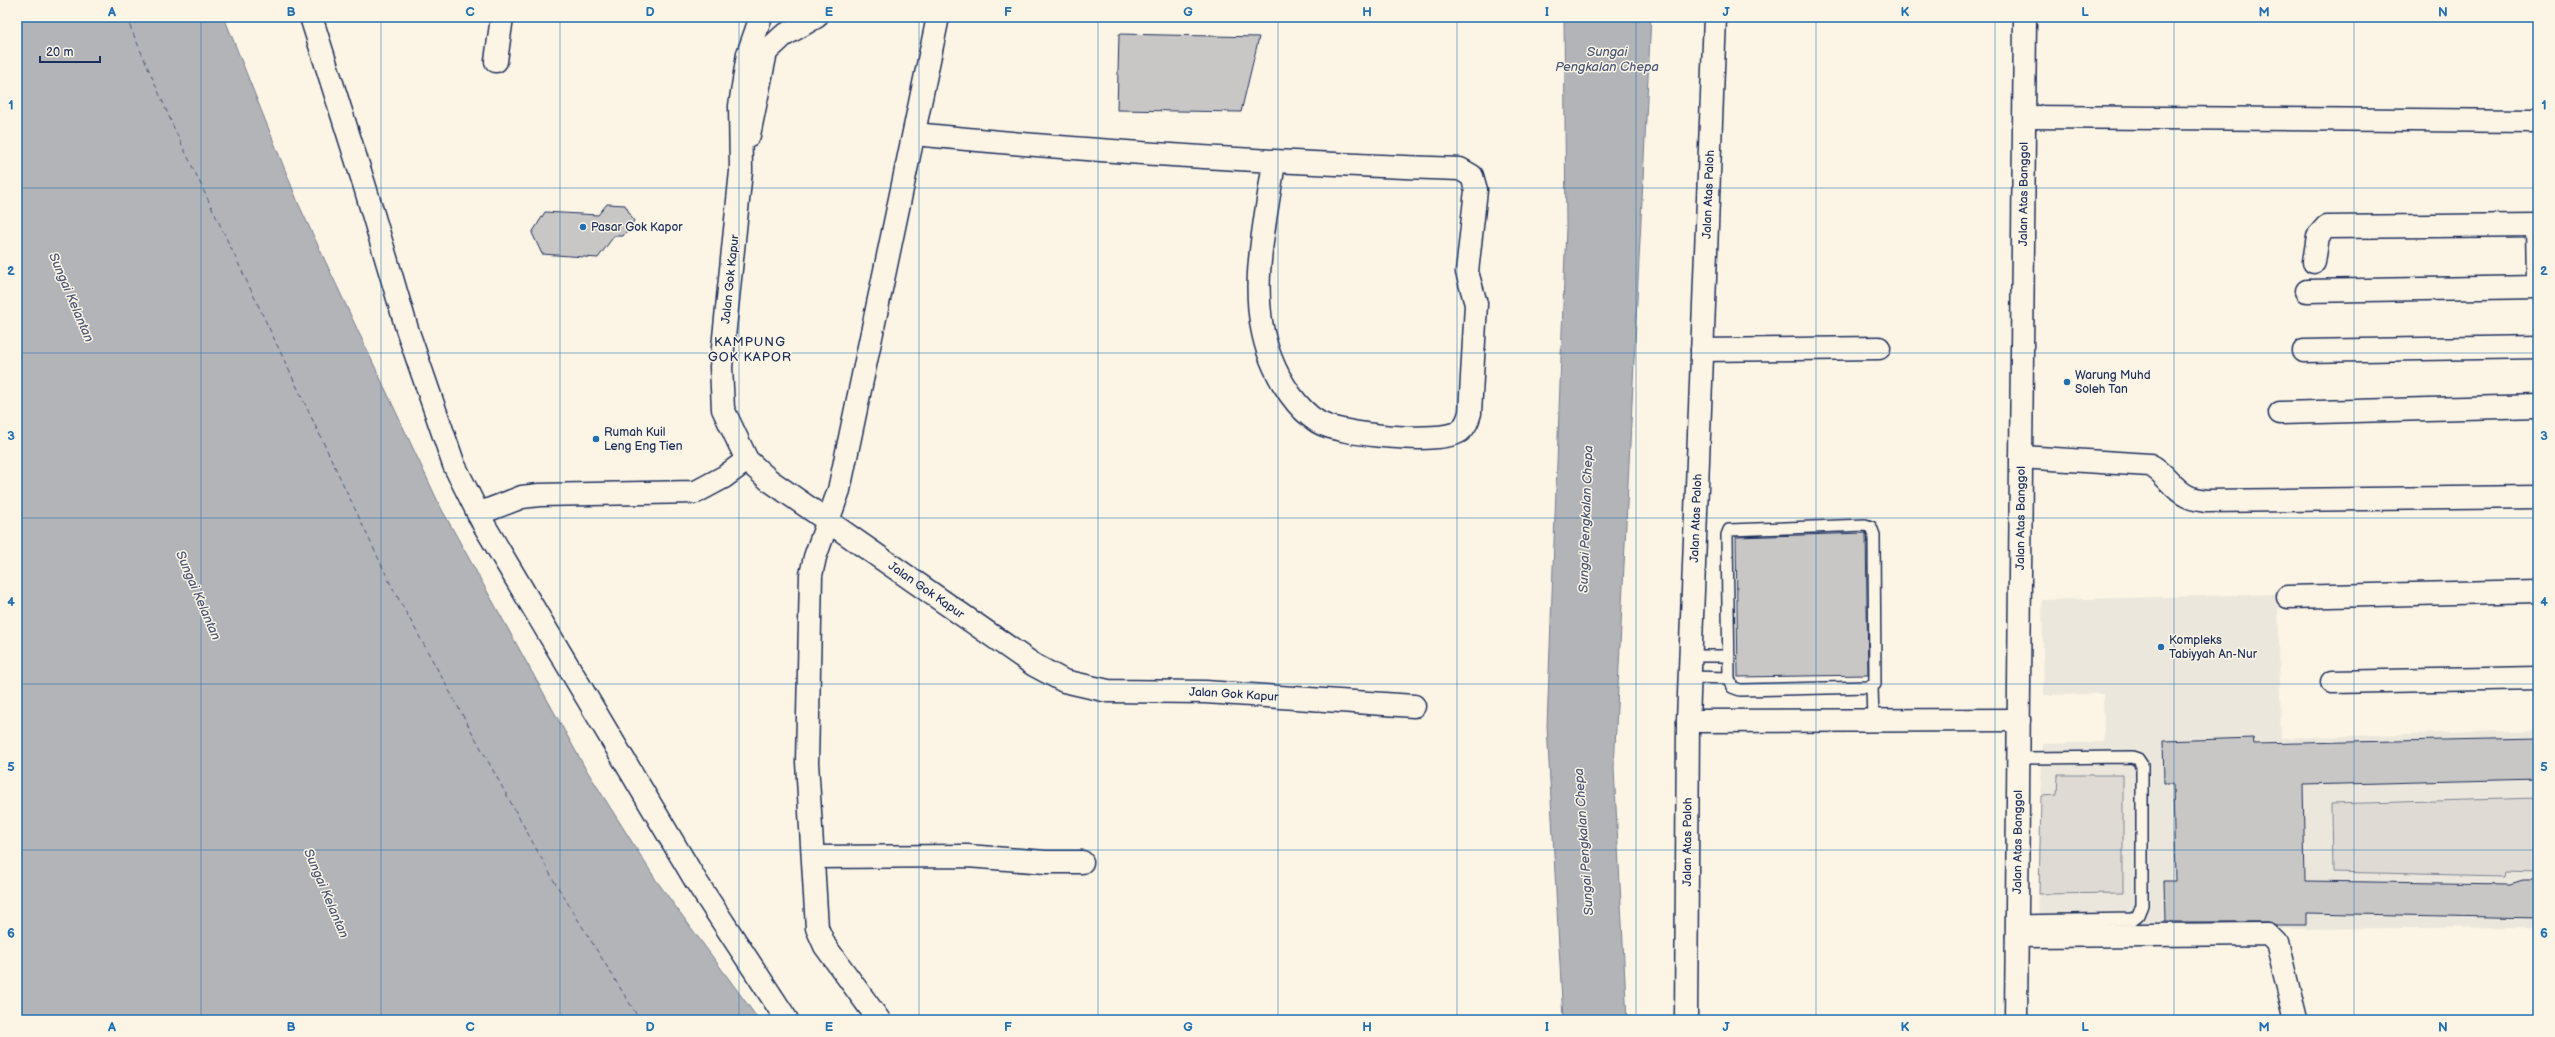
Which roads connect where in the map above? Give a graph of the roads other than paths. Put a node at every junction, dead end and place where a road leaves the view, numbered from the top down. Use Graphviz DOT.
graph roads {
  1 [pos="311,17"];
  2 [pos="502,17"];
  3 [pos="761,17"];
  4 [pos="799,17"];
  5 [pos="812,17"];
  6 [pos="816,17"];
  7 [pos="938,17"];
  8 [pos="1715,17"];
  9 [pos="2026,17"];
  10 [pos="496,61"];
  11 [pos="2025,117"];
  12 [pos="2538,121"];
  13 [pos="914,134"];
  14 [pos="1274,162"];
  15 [pos="741,171"];
  16 [pos="2538,225"];
  17 [pos="2314,262"];
  18 [pos="2538,280"];
  19 [pos="2538,287"];
  20 [pos="2307,291"];
  21 [pos="2538,346"];
  22 [pos="1879,348"];
  23 [pos="1702,350"];
  24 [pos="2304,351"];
  25 [pos="2538,406"];
  26 [pos="2280,413"];
  27 [pos="2021,457"];
  28 [pos="747,460"];
  29 [pos="2538,497"];
  30 [pos="478,514"];
  31 [pos="829,522"];
  32 [pos="2538,591"];
  33 [pos="2288,597"];
  34 [pos="1691,656"];
  35 [pos="1729,656"];
  36 [pos="1689,677"];
  37 [pos="1729,678"];
  38 [pos="2538,678"];
  39 [pos="2332,682"];
  40 [pos="1872,686"];
  41 [pos="1414,706"];
  42 [pos="1873,720"];
  43 [pos="2019,720"];
  44 [pos="1688,721"];
  45 [pos="2018,758"];
  46 [pos="814,857"];
  47 [pos="1082,862"];
  48 [pos="2017,928"];
  49 [pos="787,1020"];
  50 [pos="879,1020"];
  51 [pos="1686,1020"];
  52 [pos="2016,1020"];
  53 [pos="2296,1020"];
  1 -- 30 [label="street"];
  2 -- 10 [label="street"];
  3 -- 15 [label="street, Jalan Gok Kapur"];
  4 -- 5 [label="street"];
  6 -- 15 [label="street, Jalan Gok Kapur"];
  7 -- 13 [label="street"];
  8 -- 23 [label="street, Jalan Atas Paloh"];
  9 -- 11 [label="street, Jalan Atas Banggol"];
  11 -- 12 [label="street"];
  11 -- 27 [label="street, Jalan Atas Banggol"];
  13 -- 14 [label="street"];
  13 -- 31 [label="street"];
  14 -- 14 [label="street"];
  15 -- 28 [label="street, Jalan Gok Kapur"];
  16 -- 17 [label="street"];
  16 -- 18 [label="street"];
  19 -- 20 [label="street"];
  21 -- 24 [label="street"];
  22 -- 23 [label="street"];
  23 -- 34 [label="street, Jalan Atas Paloh"];
  25 -- 26 [label="street"];
  27 -- 29 [label="street"];
  27 -- 43 [label="street, Jalan Atas Banggol"];
  28 -- 30 [label="street"];
  28 -- 31 [label="street, Jalan Gok Kapur"];
  30 -- 49 [label="street"];
  31 -- 41 [label="street, Jalan Gok Kapur"];
  31 -- 46 [label="street"];
  32 -- 33 [label="street"];
  34 -- 35 [label="lane"];
  34 -- 36 [label="street, Jalan Atas Paloh"];
  35 -- 37 [label="lane"];
  35 -- 40 [label="lane"];
  36 -- 37 [label="lane"];
  36 -- 44 [label="street, Jalan Atas Paloh"];
  37 -- 40 [label="lane"];
  38 -- 39 [label="street"];
  40 -- 42 [label="lane"];
  42 -- 43 [label="street"];
  42 -- 44 [label="street"];
  43 -- 45 [label="street, Jalan Atas Banggol"];
  44 -- 51 [label="street, Jalan Atas Paloh"];
  45 -- 48 [label="street, Jalan Atas Banggol"];
  45 -- 48 [label="lane"];
  46 -- 47 [label="street"];
  46 -- 50 [label="street"];
  48 -- 52 [label="street, Jalan Atas Banggol"];
  48 -- 53 [label="street"];
}
